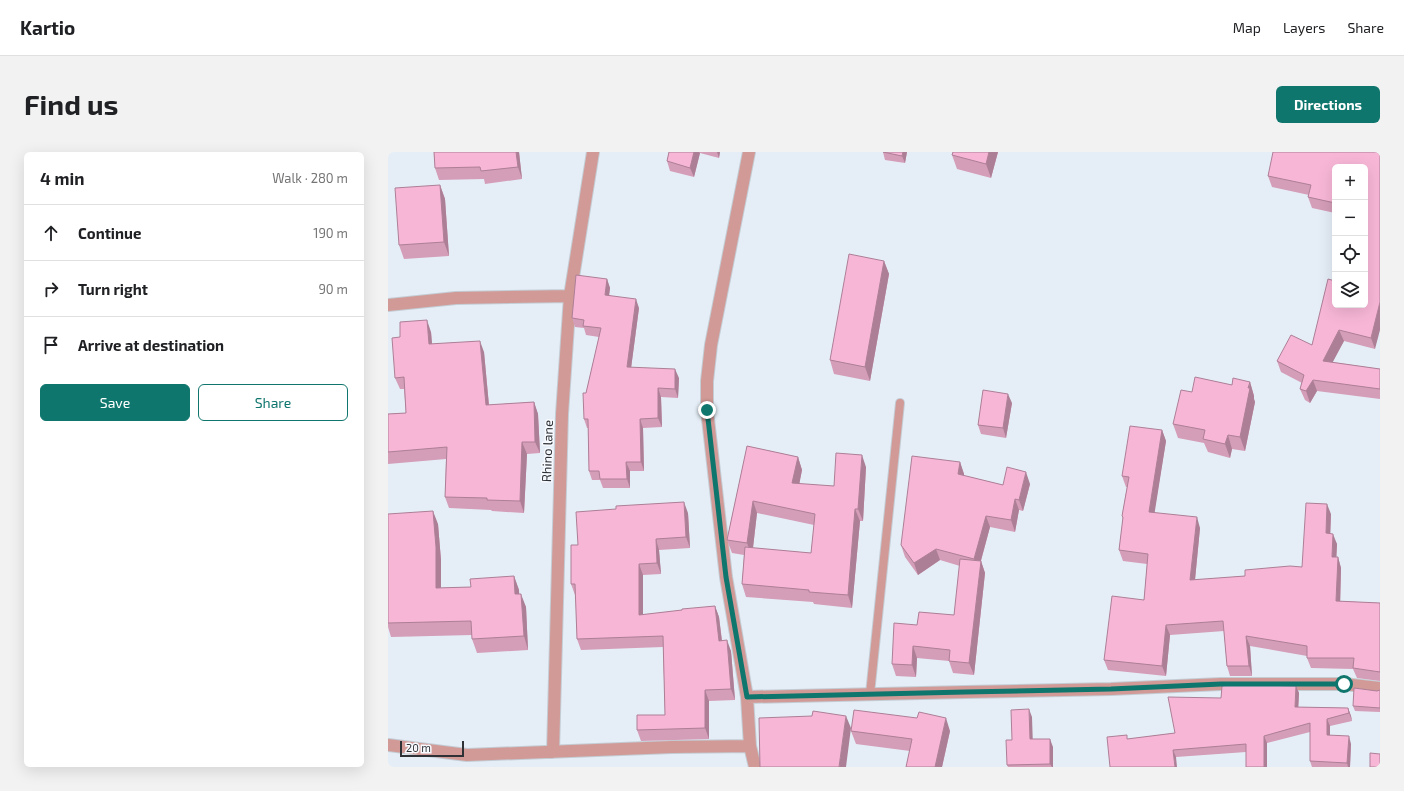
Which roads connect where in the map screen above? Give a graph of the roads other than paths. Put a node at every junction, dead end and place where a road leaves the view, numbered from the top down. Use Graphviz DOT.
graph roads {
  1 [pos="593,152"];
  2 [pos="749,152"];
  3 [pos="570,296"];
  4 [pos="388,305"];
  5 [pos="900,403"];
  6 [pos="1380,688"];
  7 [pos="870,694"];
  8 [pos="747,697"];
  9 [pos="388,746"];
  10 [pos="750,746"];
  11 [pos="553,752"];
  12 [pos="466,761"];
  13 [pos="755,767"];
  1 -- 3 [label="street, Rhino lane"];
  2 -- 8 [label="street"];
  3 -- 4 [label="street"];
  3 -- 11 [label="street, Rhino lane"];
  5 -- 7 [label="lane"];
  6 -- 7 [label="street"];
  7 -- 8 [label="street"];
  8 -- 10 [label="street"];
  9 -- 12 [label="street"];
  10 -- 11 [label="street"];
  10 -- 13 [label="street"];
  11 -- 12 [label="street"];
}
